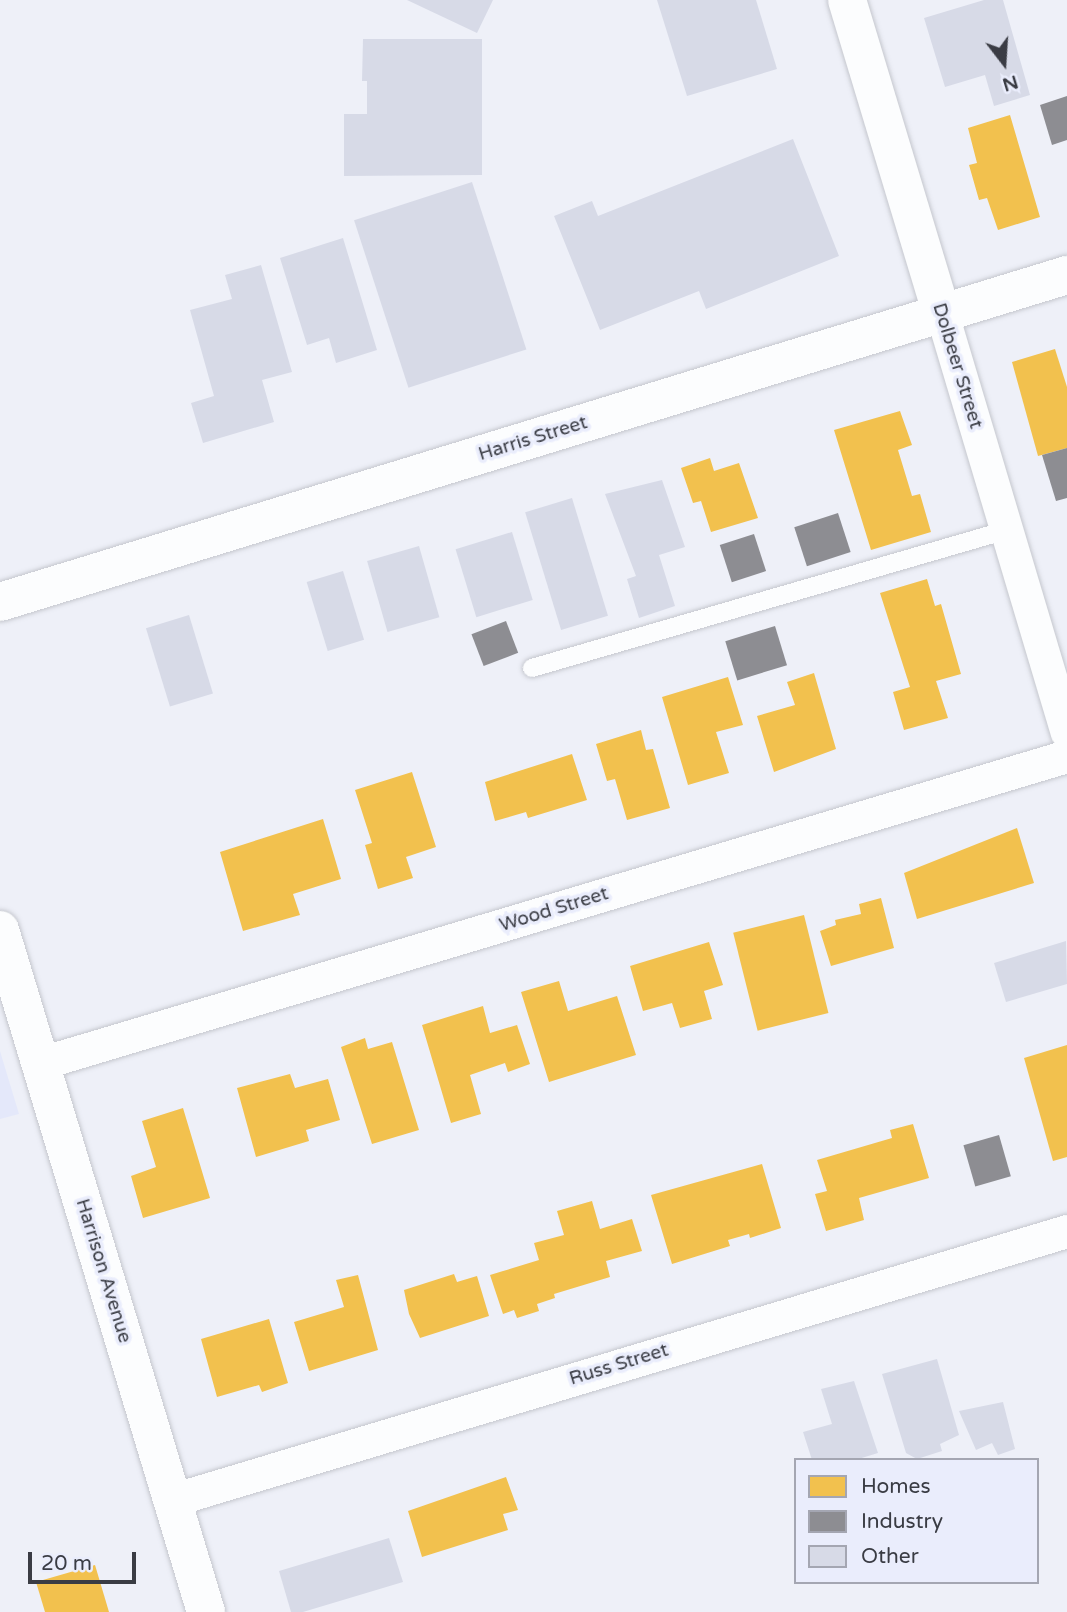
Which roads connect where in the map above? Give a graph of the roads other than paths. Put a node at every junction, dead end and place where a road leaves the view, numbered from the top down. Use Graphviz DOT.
graph roads {
  1 [pos="847,0"];
  2 [pos="1067,275"];
  3 [pos="942,314"];
  4 [pos="1008,530"];
  5 [pos="0,602"];
  6 [pos="532,668"];
  7 [pos="1067,732"];
  8 [pos="1067,756"];
  9 [pos="0,930"];
  10 [pos="41,1063"];
  11 [pos="1067,1231"];
  12 [pos="172,1500"];
  13 [pos="206,1612"];
  1 -- 3 [label="main road, Dolbeer Street"];
  2 -- 3 [label="main road, Harris Street"];
  3 -- 4 [label="street, Dolbeer Street"];
  3 -- 5 [label="main road, Harris Street"];
  4 -- 6 [label="lane"];
  4 -- 7 [label="street, Dolbeer Street"];
  8 -- 10 [label="street, Wood Street"];
  9 -- 10 [label="main road, Harrison Avenue"];
  10 -- 12 [label="main road, Harrison Avenue"];
  11 -- 12 [label="street, Russ Street"];
  12 -- 13 [label="main road, Harrison Avenue"];
}
